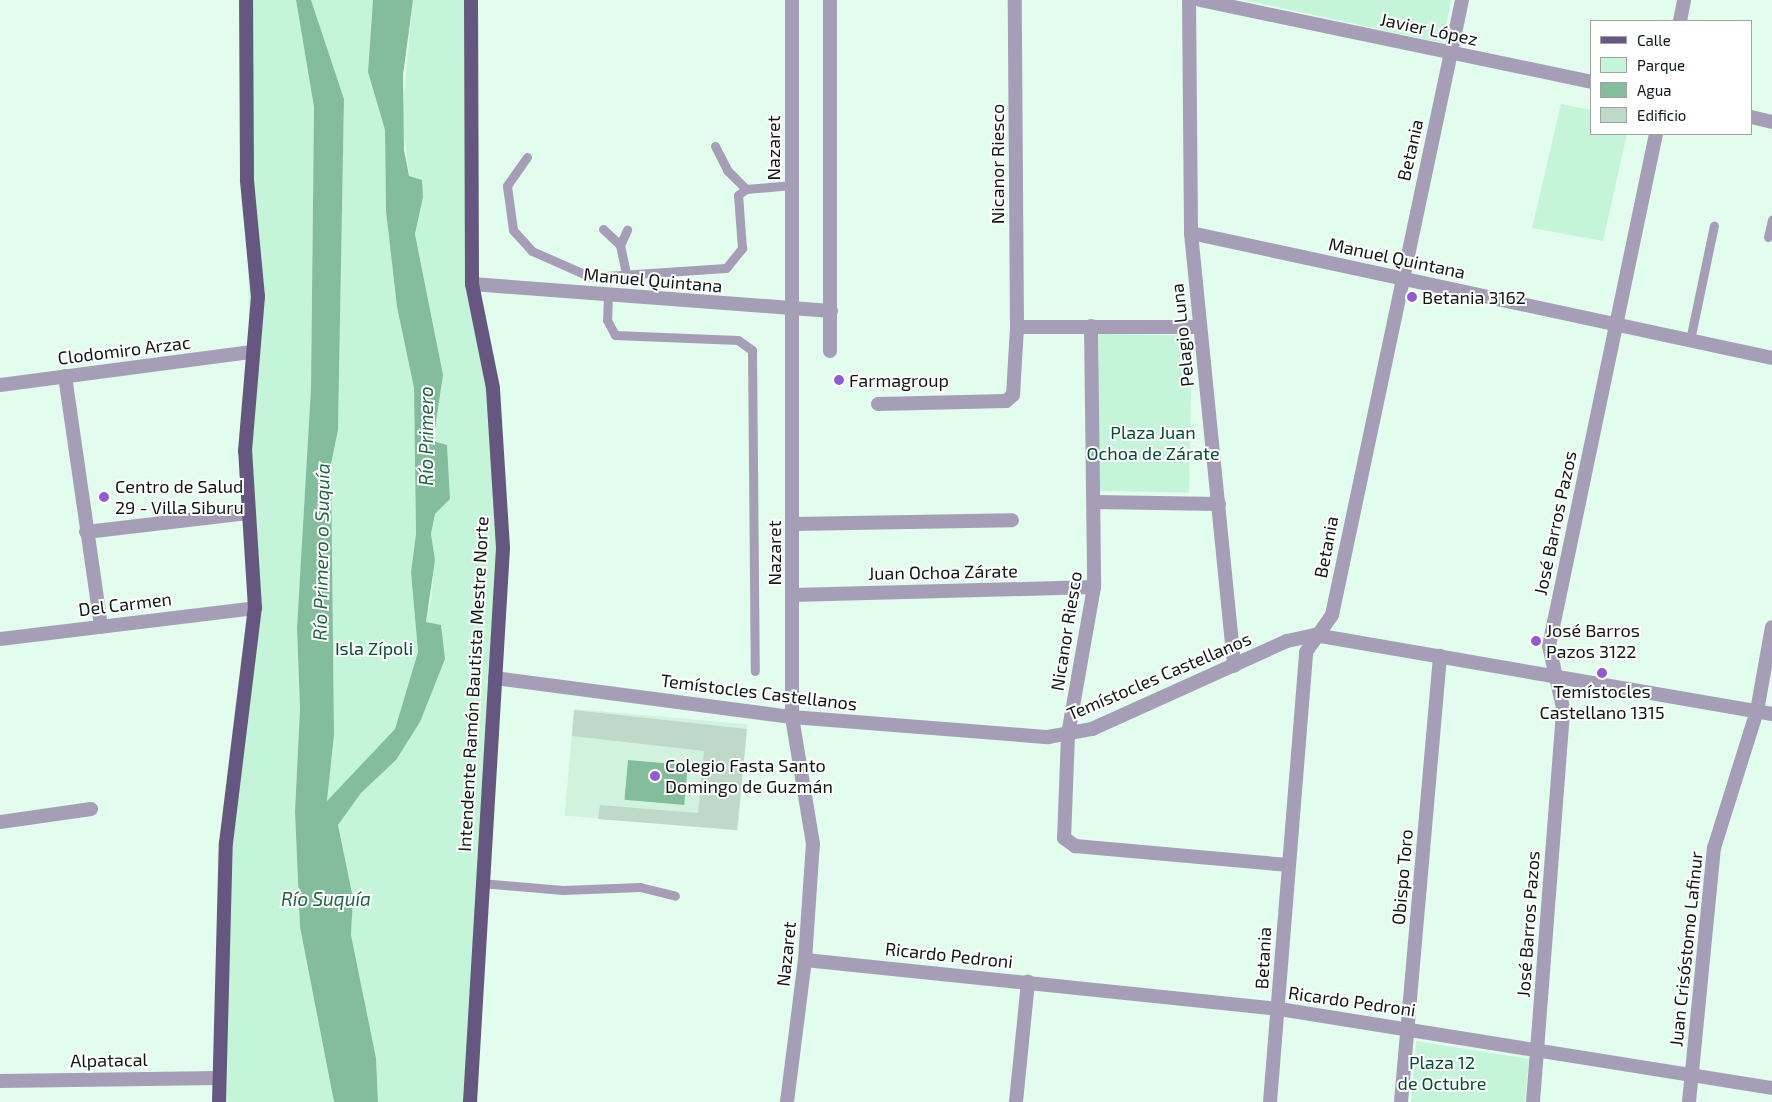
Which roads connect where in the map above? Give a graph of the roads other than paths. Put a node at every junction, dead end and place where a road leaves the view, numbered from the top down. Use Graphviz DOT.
graph roads {
  1 [pos="246,0"];
  2 [pos="471,0"];
  3 [pos="792,0"];
  4 [pos="830,0"];
  5 [pos="1015,0"];
  6 [pos="1189,0"];
  7 [pos="1200,0"];
  8 [pos="1462,0"];
  9 [pos="1684,0"];
  10 [pos="1680,20"];
  11 [pos="1452,53"];
  12 [pos="1590,82"];
  13 [pos="1752,117"];
  14 [pos="1772,122"];
  15 [pos="1656,135"];
  16 [pos="715,146"];
  17 [pos="527,157"];
  18 [pos="792,184"];
  19 [pos="746,189"];
  20 [pos="1772,218"];
  21 [pos="1714,225"];
  22 [pos="603,229"];
  23 [pos="627,230"];
  24 [pos="1191,234"];
  25 [pos="1768,237"];
  26 [pos="620,245"];
  27 [pos="627,277"];
  28 [pos="1400,277"];
  29 [pos="472,284"];
  30 [pos="608,295"];
  31 [pos="789,311"];
  32 [pos="831,311"];
  33 [pos="1614,324"];
  34 [pos="1091,326"];
  35 [pos="1017,327"];
  36 [pos="1199,327"];
  37 [pos="1690,340"];
  38 [pos="830,351"];
  39 [pos="252,352"];
  40 [pos="1772,358"];
  41 [pos="65,376"];
  42 [pos="0,385"];
  43 [pos="878,404"];
  44 [pos="1094,502"];
  45 [pos="1220,504"];
  46 [pos="248,514"];
  47 [pos="1012,520"];
  48 [pos="793,524"];
  49 [pos="86,532"];
  50 [pos="1094,587"];
  51 [pos="793,595"];
  52 [pos="255,608"];
  53 [pos="101,626"];
  54 [pos="1772,627"];
  55 [pos="1315,635"];
  56 [pos="0,638"];
  57 [pos="1440,656"];
  58 [pos="1234,666"];
  59 [pos="756,671"];
  60 [pos="1552,674"];
  61 [pos="495,678"];
  62 [pos="1757,712"];
  63 [pos="1772,714"];
  64 [pos="792,717"];
  65 [pos="1068,736"];
  66 [pos="91,810"];
  67 [pos="0,822"];
  68 [pos="1286,865"];
  69 [pos="481,883"];
  70 [pos="675,896"];
  71 [pos="805,960"];
  72 [pos="1028,982"];
  73 [pos="1279,1009"];
  74 [pos="1407,1028"];
  75 [pos="1537,1048"];
  76 [pos="1691,1073"];
  77 [pos="219,1078"];
  78 [pos="0,1080"];
  79 [pos="1772,1088"];
  80 [pos="219,1102"];
  81 [pos="470,1102"];
  82 [pos="787,1102"];
  83 [pos="1016,1102"];
  84 [pos="1270,1102"];
  85 [pos="1401,1102"];
  86 [pos="1533,1102"];
  87 [pos="1689,1102"];
  1 -- 39 [label="main road"];
  2 -- 29 [label="main road, Intendente Ramón Bautista Mestre Norte"];
  3 -- 18 [label="street, Nazaret"];
  4 -- 32 [label="street"];
  5 -- 35 [label="street, Nicanor Riesco"];
  6 -- 24 [label="street, Pelagio Luna"];
  7 -- 11 [label="street, Javier López"];
  8 -- 11 [label="street, Betania"];
  9 -- 10 [label="street"];
  11 -- 12 [label="street, Javier López"];
  11 -- 28 [label="street, Betania"];
  13 -- 14 [label="street"];
  15 -- 33 [label="street, José Barros Pazos"];
  16 -- 19 [label="lane"];
  17 -- 27 [label="lane"];
  18 -- 19 [label="lane"];
  18 -- 31 [label="street, Nazaret"];
  19 -- 27 [label="lane"];
  20 -- 25 [label="lane"];
  21 -- 37 [label="lane"];
  22 -- 26 [label="lane"];
  23 -- 26 [label="lane"];
  24 -- 28 [label="street, Manuel Quintana"];
  24 -- 36 [label="street, Pelagio Luna"];
  26 -- 27 [label="lane"];
  28 -- 33 [label="street, Manuel Quintana"];
  28 -- 55 [label="street, Betania"];
  29 -- 30 [label="street, Manuel Quintana"];
  29 -- 61 [label="main road, Intendente Ramón Bautista Mestre Norte"];
  30 -- 31 [label="street, Manuel Quintana"];
  30 -- 59 [label="lane"];
  31 -- 32 [label="street, Manuel Quintana"];
  31 -- 48 [label="street, Nazaret"];
  32 -- 38 [label="street"];
  33 -- 37 [label="street, Manuel Quintana"];
  33 -- 60 [label="street, José Barros Pazos"];
  34 -- 35 [label="street"];
  34 -- 36 [label="street"];
  34 -- 44 [label="street, Nicanor Riesco"];
  35 -- 43 [label="street, Nicanor Riesco"];
  36 -- 45 [label="street, Pelagio Luna"];
  37 -- 40 [label="street, Manuel Quintana"];
  39 -- 41 [label="street, Clodomiro Arzac"];
  39 -- 46 [label="main road"];
  41 -- 42 [label="street, Clodomiro Arzac"];
  41 -- 49 [label="street"];
  44 -- 45 [label="street"];
  44 -- 50 [label="street, Nicanor Riesco"];
  45 -- 58 [label="street, Pelagio Luna"];
  46 -- 49 [label="street"];
  46 -- 52 [label="main road"];
  47 -- 48 [label="street"];
  48 -- 51 [label="street, Nazaret"];
  49 -- 53 [label="street"];
  50 -- 51 [label="street, Juan Ochoa Zárate"];
  50 -- 65 [label="street, Nicanor Riesco"];
  51 -- 64 [label="street, Nazaret"];
  52 -- 53 [label="street, Del Carmen"];
  52 -- 77 [label="main road"];
  53 -- 56 [label="street, Del Carmen"];
  54 -- 62 [label="street, Juan Crisóstomo Lafinur"];
  55 -- 57 [label="street, Temístocles Castellanos"];
  55 -- 58 [label="street, Temístocles Castellanos"];
  55 -- 68 [label="street, Betania"];
  57 -- 60 [label="street, Temístocles Castellanos"];
  57 -- 74 [label="street, Obispo Toro"];
  58 -- 65 [label="street, Temístocles Castellanos"];
  60 -- 62 [label="street, Temístocles Castellanos"];
  60 -- 75 [label="street, José Barros Pazos"];
  61 -- 64 [label="street, Temístocles Castellanos"];
  61 -- 69 [label="main road, Intendente Ramón Bautista Mestre Norte"];
  62 -- 63 [label="street, Temístocles Castellanos"];
  62 -- 76 [label="street, Juan Crisóstomo Lafinur"];
  64 -- 65 [label="street, Temístocles Castellanos"];
  64 -- 71 [label="street, Nazaret"];
  65 -- 68 [label="street, Nicanor Riesco"];
  66 -- 67 [label="street"];
  68 -- 73 [label="street, Betania"];
  69 -- 70 [label="lane"];
  69 -- 81 [label="main road, Intendente Ramón Bautista Mestre Norte"];
  71 -- 72 [label="street, Ricardo Pedroni"];
  71 -- 82 [label="street, Nazaret"];
  72 -- 73 [label="street, Ricardo Pedroni"];
  72 -- 83 [label="street"];
  73 -- 74 [label="street, Ricardo Pedroni"];
  73 -- 84 [label="street, Betania"];
  74 -- 75 [label="street, Ricardo Pedroni"];
  74 -- 85 [label="street, Obispo Toro"];
  75 -- 76 [label="street, Ricardo Pedroni"];
  75 -- 86 [label="street, José Barros Pazos"];
  76 -- 79 [label="street, Ricardo Pedroni"];
  76 -- 87 [label="street, Juan Crisóstomo Lafinur"];
  77 -- 78 [label="street, Alpatacal"];
  77 -- 80 [label="main road"];
}
